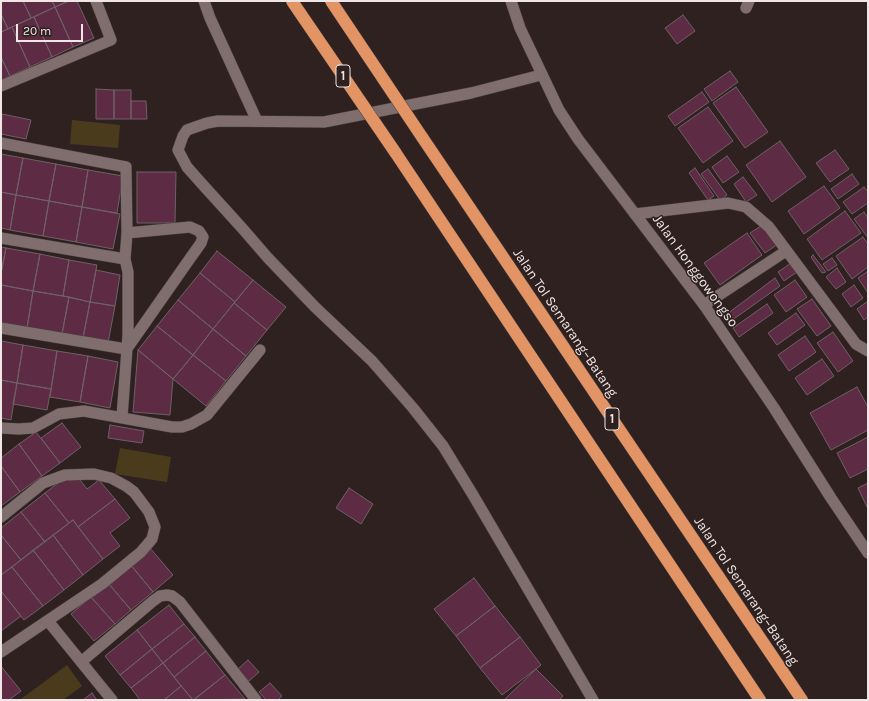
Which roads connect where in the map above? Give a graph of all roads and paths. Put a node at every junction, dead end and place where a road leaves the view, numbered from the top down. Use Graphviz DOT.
graph roads {
  1 [pos="96,1"];
  2 [pos="204,1"];
  3 [pos="292,1"];
  4 [pos="331,1"];
  5 [pos="511,1"];
  6 [pos="542,75"];
  7 [pos="1,86"];
  8 [pos="257,121"];
  9 [pos="1,143"];
  10 [pos="635,214"];
  11 [pos="127,233"];
  12 [pos="1,238"];
  13 [pos="786,251"];
  14 [pos="124,259"];
  15 [pos="704,305"];
  16 [pos="1,328"];
  17 [pos="126,349"];
  18 [pos="260,350"];
  19 [pos="868,351"];
  20 [pos="122,417"];
  21 [pos="1,428"];
  22 [pos="1,517"];
  23 [pos="868,553"];
  24 [pos="48,621"];
  25 [pos="1,652"];
  26 [pos="81,662"];
  27 [pos="112,700"];
  28 [pos="256,700"];
  29 [pos="592,700"];
  30 [pos="760,700"];
  31 [pos="802,700"];
  1 -- 7 [label="street"];
  2 -- 8 [label="street"];
  3 -- 30 [label="highway, 1, bridge"];
  4 -- 31 [label="highway, Jalan Tol Semarang–Batang / 1, bridge"];
  5 -- 6 [label="street, Jalan Honggowongso"];
  6 -- 8 [label="street"];
  6 -- 10 [label="street, Jalan Honggowongso"];
  8 -- 29 [label="street"];
  9 -- 11 [label="street"];
  10 -- 13 [label="street"];
  10 -- 15 [label="street, Jalan Honggowongso"];
  11 -- 14 [label="street"];
  11 -- 17 [label="street"];
  12 -- 14 [label="street"];
  13 -- 15 [label="street"];
  13 -- 19 [label="street"];
  14 -- 17 [label="street"];
  15 -- 23 [label="street, Jalan Honggowongso"];
  16 -- 17 [label="street"];
  17 -- 20 [label="street"];
  18 -- 20 [label="street"];
  20 -- 21 [label="street"];
  22 -- 24 [label="street"];
  24 -- 25 [label="street"];
  24 -- 26 [label="street"];
  26 -- 27 [label="street"];
  26 -- 28 [label="street"];
}
